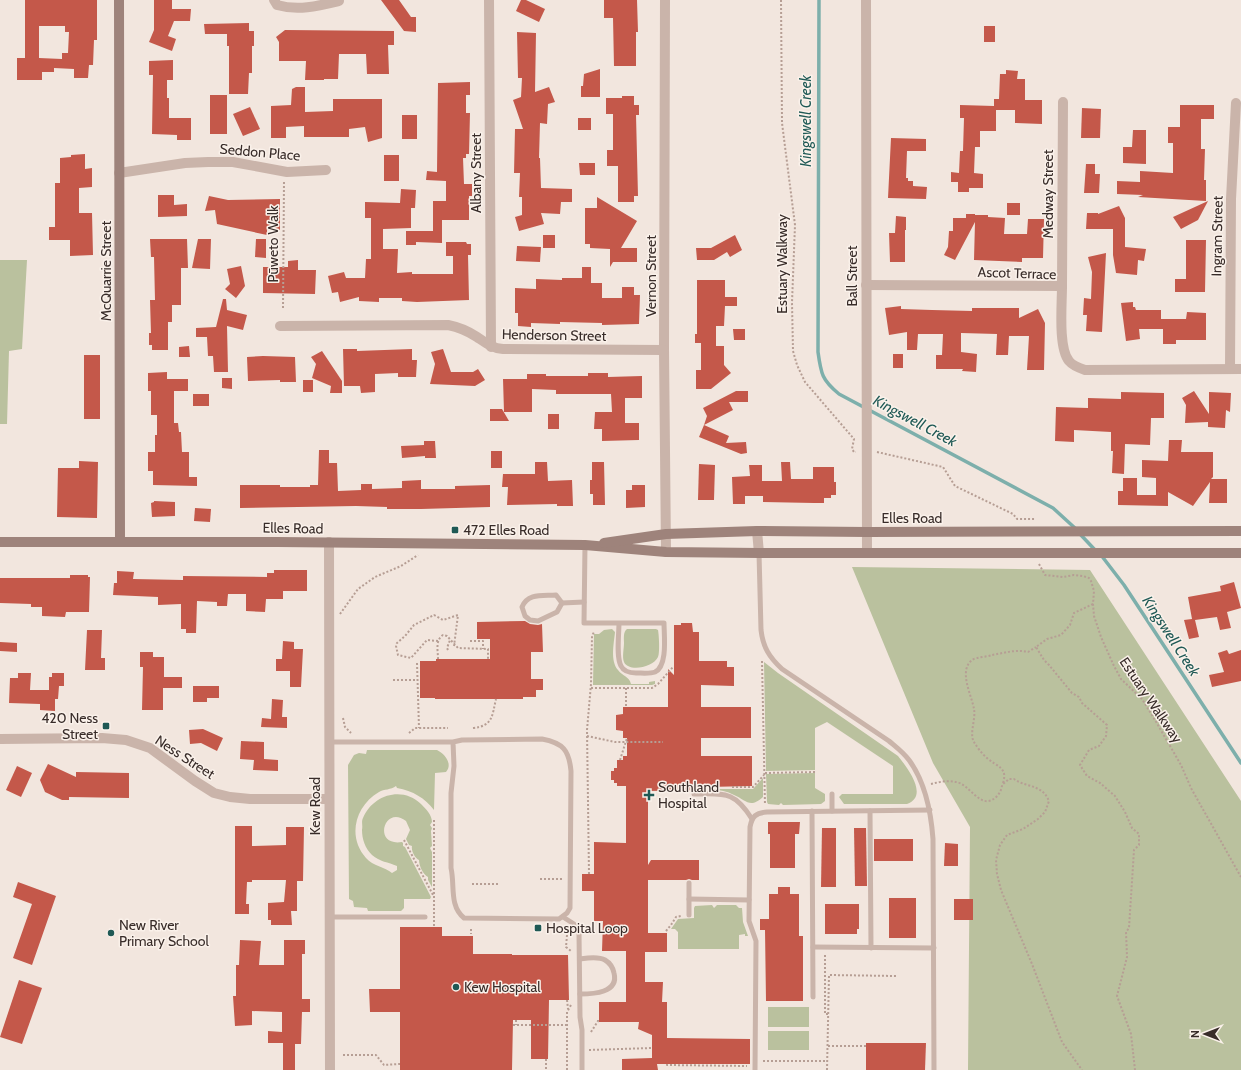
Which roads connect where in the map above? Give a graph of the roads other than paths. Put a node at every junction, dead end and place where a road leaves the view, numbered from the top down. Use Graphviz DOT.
graph roads {
  1 [pos="119,0"];
  2 [pos="274,0"];
  3 [pos="489,0"];
  4 [pos="665,0"];
  5 [pos="866,0"];
  6 [pos="339,1"];
  7 [pos="1063,102"];
  8 [pos="1236,103"];
  9 [pos="326,170"];
  10 [pos="120,173"];
  11 [pos="866,286"];
  12 [pos="1062,286"];
  13 [pos="280,326"];
  14 [pos="491,346"];
  15 [pos="664,350"];
  16 [pos="1230,369"];
  17 [pos="1241,369"];
  18 [pos="757,530"];
  19 [pos="1241,531"];
  20 [pos="867,532"];
  21 [pos="666,534"];
  22 [pos="0,542"];
  23 [pos="120,542"];
  24 [pos="329,542"];
  25 [pos="585,545"];
  26 [pos="666,552"];
  27 [pos="759,553"];
  28 [pos="867,553"];
  29 [pos="1241,553"];
  30 [pos="584,602"];
  31 [pos="562,603"];
  32 [pos="620,623"];
  33 [pos="0,739"];
  34 [pos="329,742"];
  35 [pos="453,742"];
  36 [pos="694,794"];
  37 [pos="832,794"];
  38 [pos="329,799"];
  39 [pos="930,810"];
  40 [pos="812,811"];
  41 [pos="832,811"];
  42 [pos="870,811"];
  43 [pos="752,819"];
  44 [pos="689,883"];
  45 [pos="689,899"];
  46 [pos="749,900"];
  47 [pos="689,915"];
  48 [pos="330,917"];
  49 [pos="425,917"];
  50 [pos="563,917"];
  51 [pos="813,947"];
  52 [pos="871,948"];
  53 [pos="934,948"];
  54 [pos="580,959"];
  55 [pos="580,994"];
  56 [pos="813,997"];
  57 [pos="330,1070"];
  58 [pos="582,1070"];
  59 [pos="755,1070"];
  60 [pos="934,1070"];
  1 -- 10 [label="main road, McQuarrie Street"];
  2 -- 6 [label="street"];
  3 -- 14 [label="street, Albany Street"];
  4 -- 15 [label="street, Vernon Street"];
  5 -- 11 [label="street, Ball Street"];
  7 -- 12 [label="street, Medway Street"];
  8 -- 16 [label="street, Ingram Street"];
  9 -- 10 [label="street, Seddon Place"];
  10 -- 23 [label="main road, McQuarrie Street"];
  11 -- 12 [label="street, Ascot Terrace"];
  11 -- 20 [label="street, Ball Street"];
  12 -- 16 [label="street, Ascot Terrace"];
  13 -- 14 [label="street, Henderson Street"];
  14 -- 15 [label="street, Henderson Street"];
  15 -- 21 [label="street, Vernon Street"];
  16 -- 17 [label="street, Ascot Terrace"];
  18 -- 20 [label="main road, Elles Road"];
  18 -- 21 [label="main road, Elles Road"];
  18 -- 27 [label="street"];
  19 -- 20 [label="main road, Elles Road"];
  20 -- 28 [label="street, Ball Street"];
  21 -- 25 [label="main road, Elles Road"];
  21 -- 26 [label="street, Vernon Street"];
  22 -- 23 [label="main road, Elles Road"];
  23 -- 24 [label="main road, Elles Road"];
  24 -- 25 [label="main road, Elles Road"];
  24 -- 34 [label="street, Kew Road"];
  25 -- 26 [label="main road, Elles Road"];
  25 -- 30 [label="lane"];
  26 -- 27 [label="main road, Elles Road"];
  27 -- 28 [label="main road, Elles Road"];
  27 -- 39 [label="lane"];
  28 -- 29 [label="main road, Elles Road"];
  30 -- 31 [label="lane"];
  30 -- 32 [label="lane"];
  31 -- 31 [label="lane"];
  32 -- 32 [label="lane"];
  33 -- 38 [label="street, Ness Street"];
  34 -- 35 [label="lane"];
  34 -- 38 [label="street, Kew Road"];
  35 -- 50 [label="lane"];
  35 -- 50 [label="lane"];
  36 -- 43 [label="lane"];
  37 -- 41 [label="lane"];
  38 -- 48 [label="street, Kew Road"];
  39 -- 42 [label="lane"];
  39 -- 53 [label="lane"];
  40 -- 41 [label="lane"];
  40 -- 43 [label="lane"];
  40 -- 51 [label="lane"];
  41 -- 42 [label="lane"];
  42 -- 52 [label="lane"];
  43 -- 46 [label="lane"];
  44 -- 45 [label="lane"];
  45 -- 46 [label="lane"];
  45 -- 47 [label="lane"];
  46 -- 59 [label="lane"];
  48 -- 49 [label="lane"];
  48 -- 57 [label="street, Kew Road"];
  50 -- 54 [label="lane"];
  51 -- 52 [label="lane"];
  51 -- 56 [label="lane"];
  52 -- 53 [label="lane"];
  53 -- 60 [label="lane"];
  54 -- 55 [label="lane"];
  54 -- 55 [label="lane"];
  55 -- 58 [label="lane"];
}
